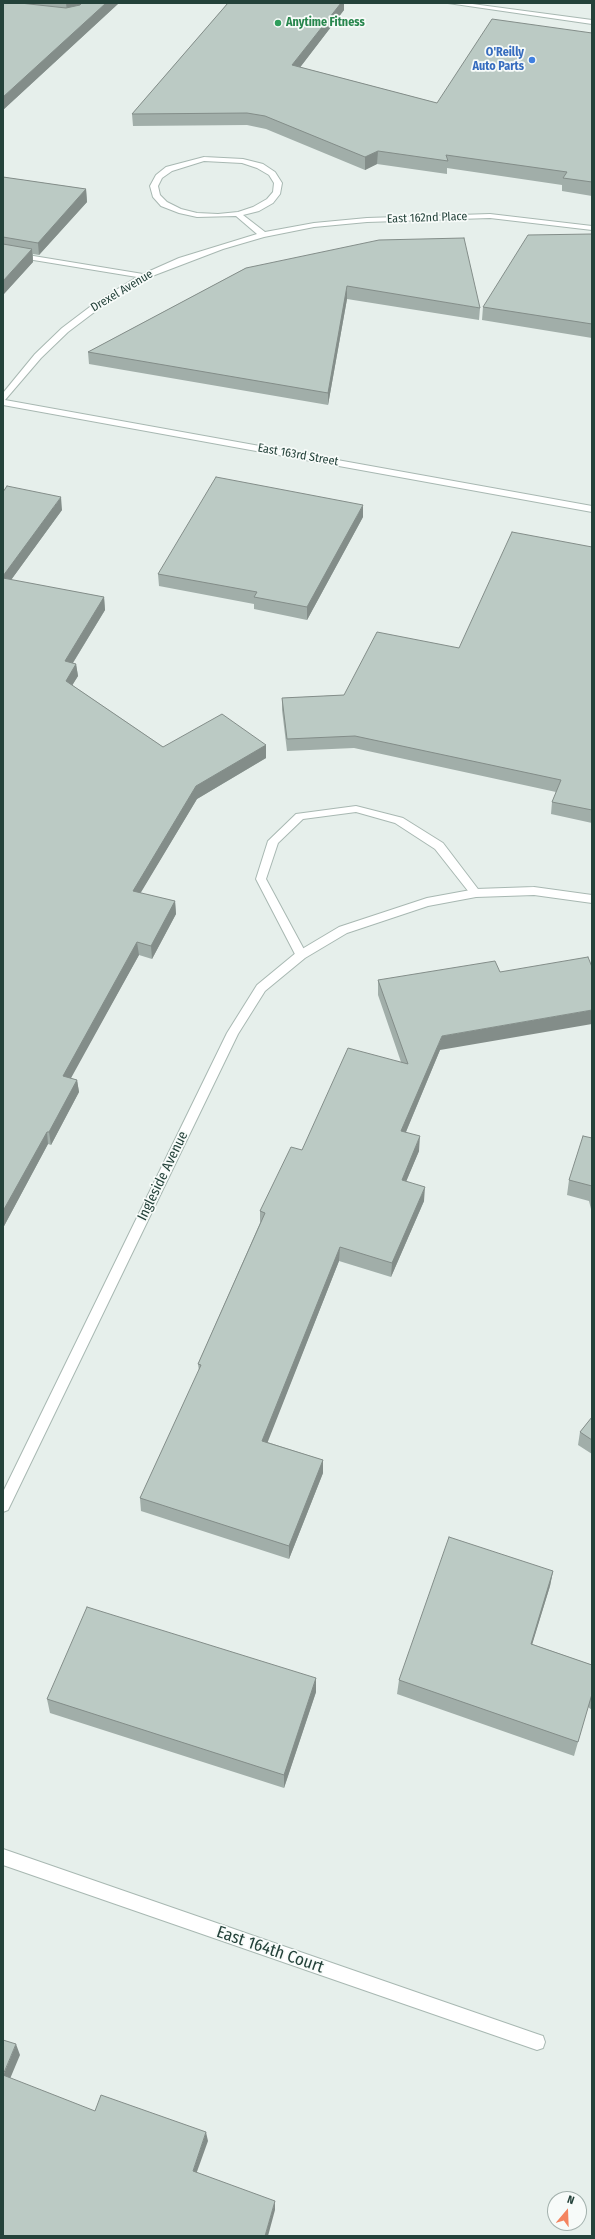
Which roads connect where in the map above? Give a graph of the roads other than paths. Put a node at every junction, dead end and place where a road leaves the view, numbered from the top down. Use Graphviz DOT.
graph roads {
  1 [pos="452,3"];
  2 [pos="592,22"];
  3 [pos="238,214"];
  4 [pos="592,228"];
  5 [pos="263,235"];
  6 [pos="3,253"];
  7 [pos="144,276"];
  8 [pos="3,398"];
  9 [pos="3,402"];
  10 [pos="592,509"];
  11 [pos="476,893"];
  12 [pos="592,899"];
  13 [pos="301,955"];
  14 [pos="3,1506"];
  15 [pos="3,1857"];
  16 [pos="537,2042"];
  1 -- 2 [label="street"];
  3 -- 3 [label="street"];
  3 -- 5 [label="street"];
  4 -- 5 [label="street, East 162nd Place"];
  5 -- 7 [label="street, Drexel Avenue"];
  6 -- 7 [label="street"];
  7 -- 8 [label="street, Drexel Avenue"];
  9 -- 10 [label="street, East 163rd Street"];
  11 -- 12 [label="street, Ingleside Avenue"];
  11 -- 13 [label="street, Ingleside Avenue"];
  11 -- 13 [label="street"];
  13 -- 14 [label="street, Ingleside Avenue"];
  15 -- 16 [label="street, East 164th Court"];
}
